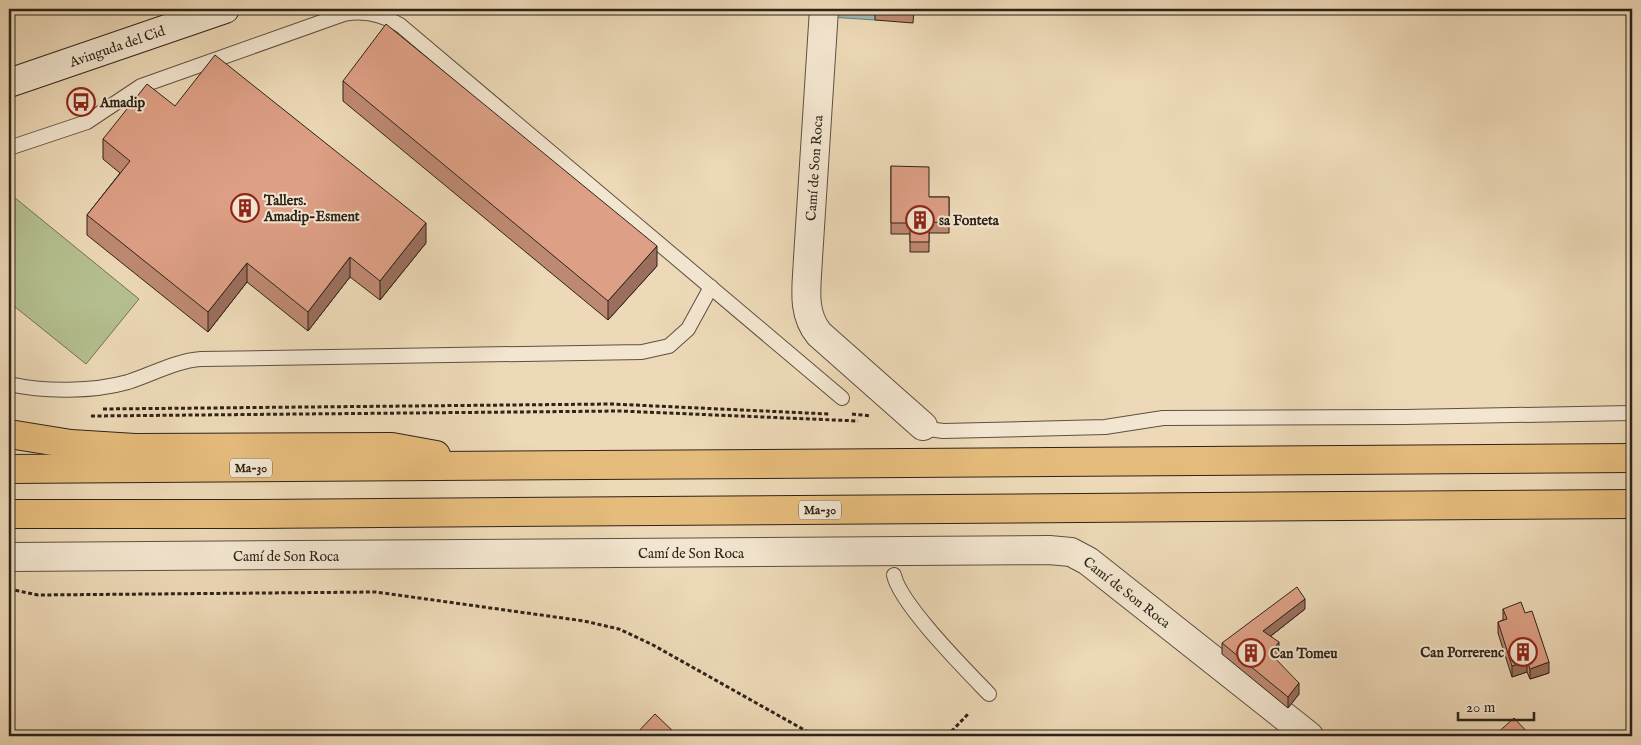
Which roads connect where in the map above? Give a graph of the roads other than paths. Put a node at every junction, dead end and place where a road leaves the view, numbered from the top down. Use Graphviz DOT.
graph roads {
  1 [pos="225,9"];
  2 [pos="824,9"];
  3 [pos="9,83"];
  4 [pos="9,148"];
  5 [pos="711,287"];
  6 [pos="9,384"];
  7 [pos="842,398"];
  8 [pos="1632,413"];
  9 [pos="923,426"];
  10 [pos="9,434"];
  11 [pos="1632,458"];
  12 [pos="494,466"];
  13 [pos="9,469"];
  14 [pos="1632,504"];
  15 [pos="9,514"];
  16 [pos="9,557"];
  17 [pos="894,575"];
  18 [pos="989,694"];
  19 [pos="1309,736"];
  1 -- 3 [label="street, Avinguda del Cid"];
  2 -- 9 [label="street, Camí de Son Roca"];
  4 -- 5 [label="lane"];
  5 -- 6 [label="lane"];
  5 -- 7 [label="lane"];
  8 -- 9 [label="lane"];
  10 -- 12 [label="highway"];
  11 -- 12 [label="highway, Ma-30"];
  12 -- 13 [label="highway, Ma-30"];
  14 -- 15 [label="highway, Ma-30"];
  16 -- 19 [label="street, Camí de Son Roca"];
  17 -- 18 [label="lane"];
}
